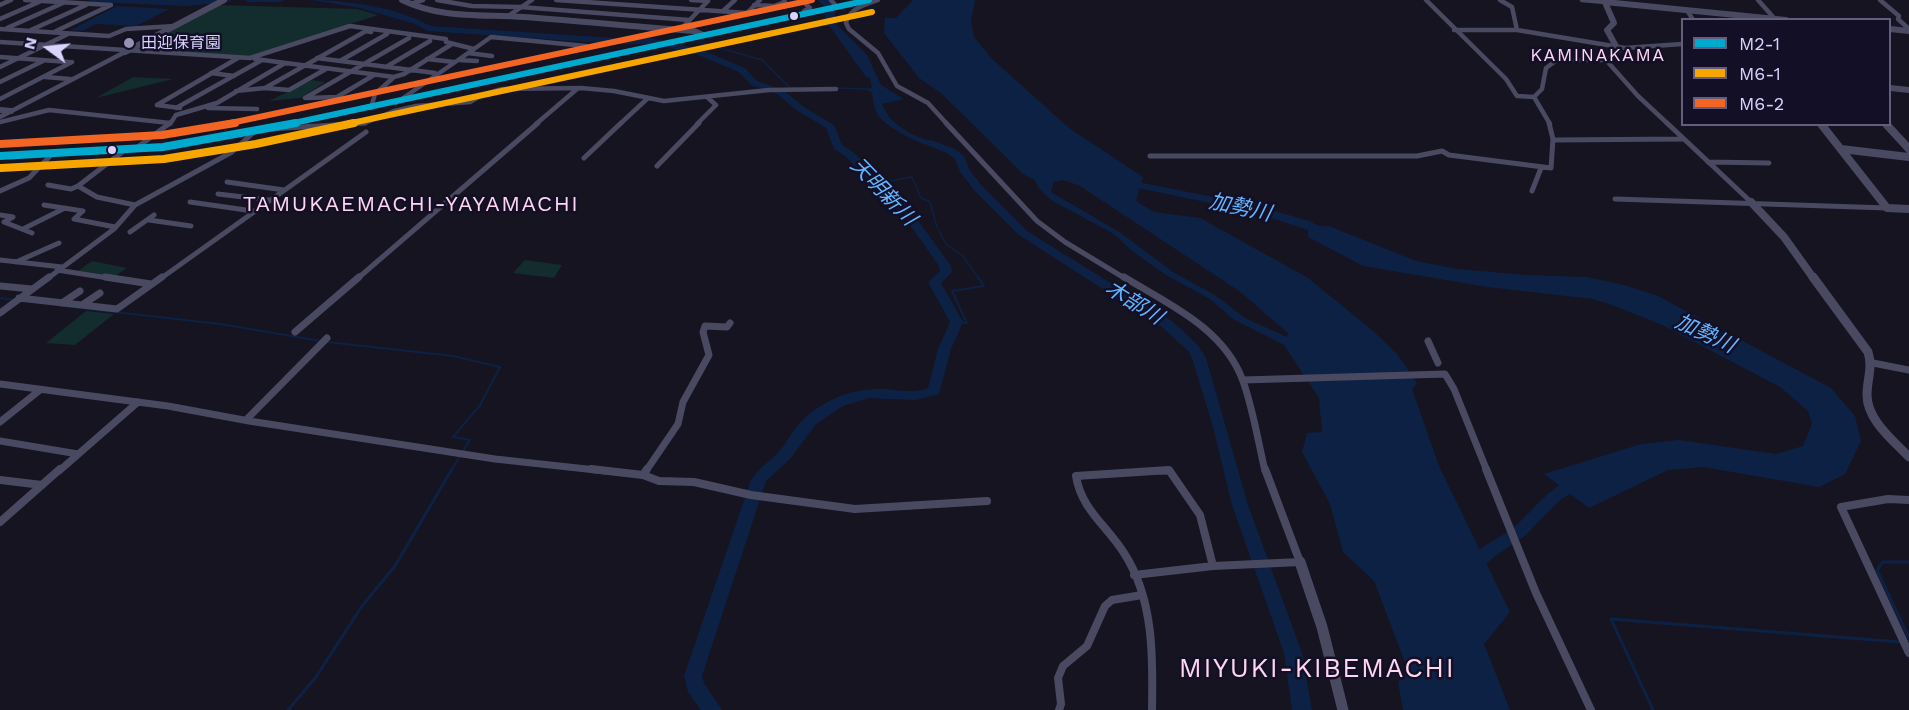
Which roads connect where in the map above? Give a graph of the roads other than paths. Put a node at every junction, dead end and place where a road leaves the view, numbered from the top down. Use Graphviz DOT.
graph roads {
  1 [pos="11,0"];
  2 [pos="25,0"];
  3 [pos="224,0"];
  4 [pos="402,0"];
  5 [pos="423,0"];
  6 [pos="437,0"];
  7 [pos="453,0"];
  8 [pos="478,0"];
  9 [pos="505,0"];
  10 [pos="532,0"];
  11 [pos="556,0"];
  12 [pos="619,0"];
  13 [pos="691,0"];
  14 [pos="735,0"];
  15 [pos="760,0"];
  16 [pos="784,0"];
  17 [pos="801,0"];
  18 [pos="831,0"];
  19 [pos="869,0"];
  20 [pos="878,0"];
  21 [pos="1426,0"];
  22 [pos="1500,0"];
  23 [pos="1581,0"];
  24 [pos="1758,0"];
  25 [pos="1880,0"];
  26 [pos="41,1"];
  27 [pos="1604,1"];
  28 [pos="64,2"];
  29 [pos="88,3"];
  30 [pos="447,3"];
  31 [pos="410,4"];
  32 [pos="0,5"];
  33 [pos="466,5"];
  34 [pos="612,5"];
  35 [pos="754,5"];
  36 [pos="491,7"];
  37 [pos="520,7"];
  38 [pos="837,7"];
  39 [pos="699,10"];
  40 [pos="1687,10"];
  41 [pos="723,11"];
  42 [pos="601,14"];
  43 [pos="805,14"];
  44 [pos="507,16"];
  45 [pos="1736,17"];
  46 [pos="1692,18"];
  47 [pos="1774,18"];
  48 [pos="0,19"];
  49 [pos="689,20"];
  50 [pos="589,23"];
  51 [pos="176,26"];
  52 [pos="2,29"];
  53 [pos="1891,29"];
  54 [pos="680,30"];
  55 [pos="1454,30"];
  56 [pos="1517,30"];
  57 [pos="30,31"];
  58 [pos="54,32"];
  59 [pos="1908,32"];
  60 [pos="69,33"];
  61 [pos="387,34"];
  62 [pos="703,35"];
  63 [pos="409,38"];
  64 [pos="0,42"];
  65 [pos="452,44"];
  66 [pos="1681,44"];
  67 [pos="45,45"];
  68 [pos="474,48"];
  69 [pos="1617,48"];
  70 [pos="583,50"];
  71 [pos="125,52"];
  72 [pos="468,53"];
  73 [pos="492,56"];
  74 [pos="0,57"];
  75 [pos="18,58"];
  76 [pos="239,58"];
  77 [pos="250,58"];
  78 [pos="317,58"];
  79 [pos="427,59"];
  80 [pos="45,60"];
  81 [pos="262,60"];
  82 [pos="1606,60"];
  83 [pos="340,61"];
  84 [pos="457,61"];
  85 [pos="477,61"];
  86 [pos="285,63"];
  87 [pos="362,64"];
  88 [pos="304,65"];
  89 [pos="0,67"];
  90 [pos="386,67"];
  91 [pos="327,69"];
  92 [pos="410,70"];
  93 [pos="350,71"];
  94 [pos="435,72"];
  95 [pos="211,74"];
  96 [pos="374,75"];
  97 [pos="234,76"];
  98 [pos="43,77"];
  99 [pos="394,77"];
  100 [pos="72,79"];
  101 [pos="0,82"];
  102 [pos="265,88"];
  103 [pos="578,88"];
  104 [pos="1891,88"];
  105 [pos="836,89"];
  106 [pos="1909,90"];
  107 [pos="236,91"];
  108 [pos="1533,97"];
  109 [pos="648,98"];
  110 [pos="708,98"];
  111 [pos="0,99"];
  112 [pos="396,103"];
  113 [pos="183,107"];
  114 [pos="205,108"];
  115 [pos="371,108"];
  116 [pos="256,109"];
  117 [pos="0,110"];
  118 [pos="194,110"];
  119 [pos="11,111"];
  120 [pos="0,117"];
  121 [pos="0,122"];
  122 [pos="170,123"];
  123 [pos="1823,126"];
  124 [pos="1888,126"];
  125 [pos="270,129"];
  126 [pos="254,132"];
  127 [pos="366,132"];
  128 [pos="1683,139"];
  129 [pos="1554,140"];
  130 [pos="135,149"];
  131 [pos="1841,149"];
  132 [pos="1909,149"];
  133 [pos="125,150"];
  134 [pos="52,154"];
  135 [pos="0,156"];
  136 [pos="1150,156"];
  137 [pos="1909,157"];
  138 [pos="584,158"];
  139 [pos="1708,162"];
  140 [pos="1769,164"];
  141 [pos="657,166"];
  142 [pos="1541,168"];
  143 [pos="227,182"];
  144 [pos="48,186"];
  145 [pos="78,186"];
  146 [pos="284,190"];
  147 [pos="0,191"];
  148 [pos="1532,191"];
  149 [pos="218,194"];
  150 [pos="1615,199"];
  151 [pos="269,200"];
  152 [pos="190,202"];
  153 [pos="1751,202"];
  154 [pos="44,205"];
  155 [pos="135,205"];
  156 [pos="1887,207"];
  157 [pos="65,208"];
  158 [pos="1909,209"];
  159 [pos="253,211"];
  160 [pos="0,215"];
  161 [pos="2,222"];
  162 [pos="191,226"];
  163 [pos="115,227"];
  164 [pos="23,229"];
  165 [pos="130,232"];
  166 [pos="32,233"];
  167 [pos="59,243"];
  168 [pos="0,260"];
  169 [pos="16,262"];
  170 [pos="60,269"];
  171 [pos="152,284"];
  172 [pos="0,286"];
  173 [pos="32,290"];
  174 [pos="80,291"];
  175 [pos="100,293"];
  176 [pos="18,299"];
  177 [pos="62,303"];
  178 [pos="82,305"];
  179 [pos="0,313"];
  180 [pos="730,323"];
  181 [pos="295,332"];
  182 [pos="327,338"];
  183 [pos="1428,341"];
  184 [pos="1438,363"];
  185 [pos="1873,363"];
  186 [pos="1909,370"];
  187 [pos="1243,380"];
  188 [pos="0,384"];
  189 [pos="40,390"];
  190 [pos="138,402"];
  191 [pos="246,420"];
  192 [pos="0,422"];
  193 [pos="0,441"];
  194 [pos="78,454"];
  195 [pos="1909,457"];
  196 [pos="643,476"];
  197 [pos="0,480"];
  198 [pos="42,485"];
  199 [pos="1909,500"];
  200 [pos="987,501"];
  201 [pos="0,522"];
  202 [pos="1300,562"];
  203 [pos="1213,566"];
  204 [pos="1134,575"];
  205 [pos="1142,595"];
  206 [pos="1909,653"];
  207 [pos="1341,706"];
  208 [pos="1059,710"];
  209 [pos="1152,710"];
  210 [pos="1591,710"];
  1 -- 32 [label="street"];
  2 -- 26 [label="street"];
  3 -- 51 [label="street"];
  4 -- 31 [label="street"];
  5 -- 31 [label="street"];
  6 -- 30 [label="street"];
  7 -- 30 [label="street"];
  8 -- 33 [label="street"];
  9 -- 36 [label="street"];
  10 -- 37 [label="street"];
  11 -- 34 [label="street"];
  12 -- 34 [label="street"];
  13 -- 39 [label="street"];
  14 -- 41 [label="street"];
  15 -- 35 [label="street"];
  16 -- 35 [label="street"];
  17 -- 43 [label="street"];
  18 -- 38 [label="street"];
  19 -- 38 [label="main road"];
  20 -- 187 [label="street"];
  21 -- 55 [label="street"];
  22 -- 56 [label="street"];
  23 -- 27 [label="street"];
  24 -- 47 [label="street"];
  25 -- 59 [label="street"];
  26 -- 28 [label="street"];
  26 -- 48 [label="street"];
  27 -- 40 [label="street"];
  27 -- 69 [label="street"];
  28 -- 29 [label="street"];
  28 -- 52 [label="street"];
  29 -- 57 [label="street"];
  29 -- 58 [label="street"];
  30 -- 33 [label="street"];
  31 -- 44 [label="street"];
  33 -- 36 [label="street"];
  34 -- 39 [label="street"];
  34 -- 42 [label="street"];
  35 -- 41 [label="street"];
  36 -- 37 [label="street"];
  37 -- 42 [label="street"];
  37 -- 44 [label="street"];
  38 -- 43 [label="main road"];
  39 -- 41 [label="street"];
  39 -- 49 [label="street"];
  40 -- 45 [label="street"];
  40 -- 46 [label="street"];
  42 -- 49 [label="street"];
  42 -- 50 [label="street"];
  43 -- 62 [label="main road"];
  44 -- 50 [label="street"];
  45 -- 47 [label="street"];
  49 -- 54 [label="street"];
  50 -- 54 [label="street"];
  51 -- 60 [label="street"];
  51 -- 71 [label="street"];
  52 -- 57 [label="street"];
  53 -- 59 [label="street"];
  54 -- 62 [label="street"];
  55 -- 56 [label="street"];
  55 -- 108 [label="street"];
  56 -- 69 [label="street"];
  57 -- 58 [label="street"];
  58 -- 60 [label="street"];
  60 -- 67 [label="street"];
  61 -- 63 [label="street"];
  61 -- 78 [label="street"];
  61 -- 83 [label="street"];
  62 -- 112 [label="main road"];
  63 -- 87 [label="street"];
  63 -- 90 [label="street"];
  64 -- 67 [label="street"];
  65 -- 68 [label="street"];
  65 -- 77 [label="street"];
  65 -- 79 [label="street"];
  66 -- 69 [label="street"];
  67 -- 71 [label="street"];
  67 -- 75 [label="street"];
  68 -- 70 [label="street"];
  68 -- 72 [label="street"];
  69 -- 82 [label="street"];
  71 -- 76 [label="street"];
  71 -- 100 [label="street"];
  72 -- 73 [label="street"];
  72 -- 84 [label="street"];
  74 -- 75 [label="street"];
  75 -- 80 [label="street"];
  75 -- 89 [label="street"];
  76 -- 77 [label="street"];
  76 -- 95 [label="street"];
  77 -- 81 [label="street"];
  78 -- 83 [label="street"];
  78 -- 88 [label="street"];
  79 -- 84 [label="street"];
  79 -- 92 [label="street"];
  80 -- 98 [label="street"];
  80 -- 101 [label="street"];
  81 -- 86 [label="street"];
  81 -- 97 [label="street"];
  82 -- 108 [label="street"];
  82 -- 128 [label="street"];
  83 -- 87 [label="street"];
  84 -- 85 [label="street"];
  84 -- 94 [label="street"];
  86 -- 88 [label="street"];
  86 -- 107 [label="street"];
  87 -- 90 [label="street"];
  87 -- 93 [label="street"];
  88 -- 91 [label="street"];
  88 -- 102 [label="street"];
  90 -- 92 [label="street"];
  91 -- 93 [label="street"];
  91 -- 102 [label="street"];
  92 -- 94 [label="street"];
  92 -- 99 [label="street"];
  93 -- 96 [label="street"];
  93 -- 96 [label="street"];
  94 -- 112 [label="street"];
  95 -- 97 [label="street"];
  95 -- 113 [label="street"];
  96 -- 99 [label="street"];
  97 -- 113 [label="street"];
  98 -- 100 [label="street"];
  98 -- 111 [label="street"];
  99 -- 115 [label="street"];
  100 -- 119 [label="street"];
  102 -- 107 [label="street"];
  103 -- 109 [label="street"];
  103 -- 125 [label="street"];
  103 -- 181 [label="street"];
  104 -- 106 [label="street"];
  105 -- 110 [label="street"];
  107 -- 114 [label="street"];
  108 -- 129 [label="street"];
  109 -- 110 [label="street"];
  109 -- 138 [label="street"];
  110 -- 141 [label="street"];
  112 -- 115 [label="main road"];
  113 -- 118 [label="street"];
  114 -- 116 [label="street"];
  114 -- 118 [label="street"];
  115 -- 125 [label="main road"];
  117 -- 119 [label="street"];
  118 -- 122 [label="street"];
  119 -- 120 [label="street"];
  121 -- 122 [label="street"];
  122 -- 130 [label="street"];
  123 -- 131 [label="street"];
  124 -- 132 [label="street"];
  125 -- 126 [label="main road"];
  126 -- 130 [label="main road"];
  126 -- 155 [label="street"];
  127 -- 146 [label="street"];
  128 -- 129 [label="street"];
  128 -- 139 [label="street"];
  129 -- 142 [label="street"];
  130 -- 133 [label="main road"];
  131 -- 137 [label="street"];
  131 -- 156 [label="street"];
  133 -- 134 [label="main road"];
  133 -- 145 [label="street"];
  134 -- 135 [label="main road"];
  134 -- 147 [label="street"];
  136 -- 142 [label="street"];
  139 -- 140 [label="street"];
  139 -- 153 [label="street"];
  142 -- 148 [label="street"];
  143 -- 146 [label="street"];
  144 -- 145 [label="street"];
  145 -- 155 [label="street"];
  146 -- 151 [label="street"];
  149 -- 151 [label="street"];
  150 -- 153 [label="street"];
  151 -- 159 [label="street"];
  152 -- 159 [label="street"];
  153 -- 156 [label="street"];
  153 -- 185 [label="street"];
  154 -- 157 [label="street"];
  155 -- 163 [label="street"];
  156 -- 158 [label="street"];
  157 -- 163 [label="street"];
  157 -- 164 [label="street"];
  159 -- 171 [label="street"];
  160 -- 161 [label="street"];
  161 -- 164 [label="street"];
  162 -- 165 [label="street"];
  163 -- 170 [label="street"];
  164 -- 166 [label="street"];
  167 -- 169 [label="street"];
  168 -- 169 [label="street"];
  169 -- 170 [label="street"];
  170 -- 171 [label="street"];
  170 -- 173 [label="street"];
  171 -- 178 [label="street"];
  172 -- 173 [label="street"];
  173 -- 176 [label="street"];
  174 -- 177 [label="street"];
  175 -- 178 [label="street"];
  176 -- 177 [label="street"];
  176 -- 179 [label="street"];
  177 -- 178 [label="street"];
  180 -- 196 [label="street"];
  182 -- 191 [label="street"];
  183 -- 184 [label="street"];
  185 -- 186 [label="street"];
  185 -- 195 [label="street"];
  187 -- 202 [label="street"];
  187 -- 210 [label="street"];
  188 -- 189 [label="street"];
  189 -- 190 [label="street"];
  189 -- 192 [label="street"];
  190 -- 191 [label="street"];
  190 -- 194 [label="street"];
  191 -- 196 [label="street"];
  193 -- 194 [label="street"];
  194 -- 198 [label="street"];
  196 -- 200 [label="street"];
  197 -- 198 [label="street"];
  198 -- 201 [label="street"];
  199 -- 206 [label="street"];
  202 -- 203 [label="street"];
  202 -- 207 [label="street"];
  203 -- 204 [label="street"];
  203 -- 204 [label="street"];
  204 -- 205 [label="street"];
  205 -- 208 [label="street"];
  205 -- 209 [label="street"];
}
